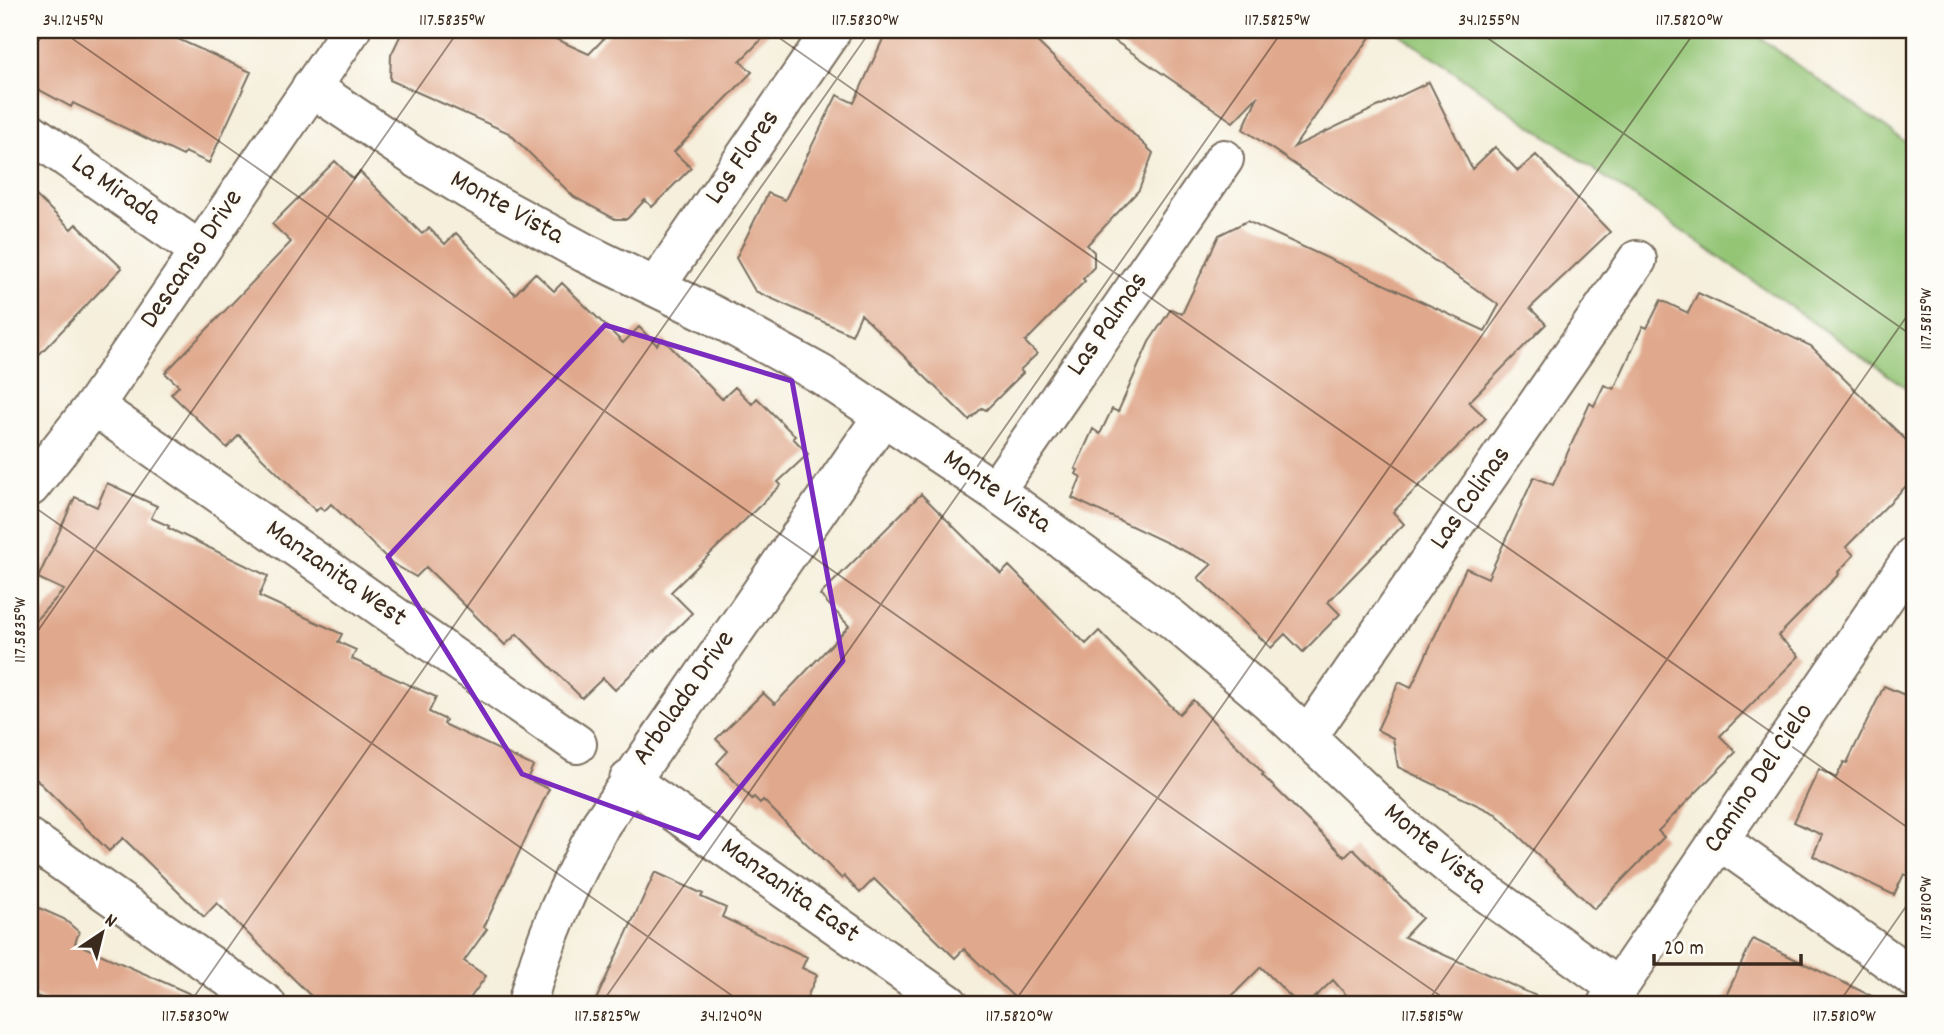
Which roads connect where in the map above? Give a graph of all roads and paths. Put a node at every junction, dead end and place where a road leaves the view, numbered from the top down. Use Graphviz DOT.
graph roads {
  1 [pos="351,30"];
  2 [pos="832,30"];
  3 [pos="311,88"];
  4 [pos="30,132"];
  5 [pos="1224,159"];
  6 [pos="200,251"];
  7 [pos="1637,260"];
  8 [pos="656,286"];
  9 [pos="93,406"];
  10 [pos="883,415"];
  11 [pos="30,487"];
  12 [pos="995,491"];
  13 [pos="1914,555"];
  14 [pos="1307,738"];
  15 [pos="577,744"];
  16 [pos="629,780"];
  17 [pos="30,839"];
  18 [pos="1719,840"];
  19 [pos="1914,978"];
  20 [pos="1613,996"];
  21 [pos="266,1004"];
  22 [pos="527,1004"];
  23 [pos="949,1004"];
  1 -- 3 [label="street, Descanso Drive"];
  2 -- 8 [label="street, Los Flores"];
  3 -- 6 [label="street, Descanso Drive"];
  3 -- 8 [label="street, Monte Vista"];
  4 -- 6 [label="street, La Mirada"];
  5 -- 12 [label="street, Las Palmas"];
  6 -- 9 [label="street, Descanso Drive"];
  7 -- 14 [label="street, Las Colinas"];
  8 -- 10 [label="street, Monte Vista"];
  9 -- 11 [label="street, Descanso Drive"];
  9 -- 15 [label="street, Manzanita West"];
  10 -- 12 [label="street, Monte Vista"];
  10 -- 16 [label="street, Arbolada Drive"];
  12 -- 14 [label="street, Monte Vista"];
  13 -- 18 [label="street, Camino Del Cielo"];
  14 -- 20 [label="street, Monte Vista"];
  16 -- 22 [label="street, Arbolada Drive"];
  16 -- 23 [label="street, Manzanita East"];
  17 -- 21 [label="street"];
  18 -- 19 [label="street"];
  18 -- 20 [label="street, Camino Del Cielo"];
}
